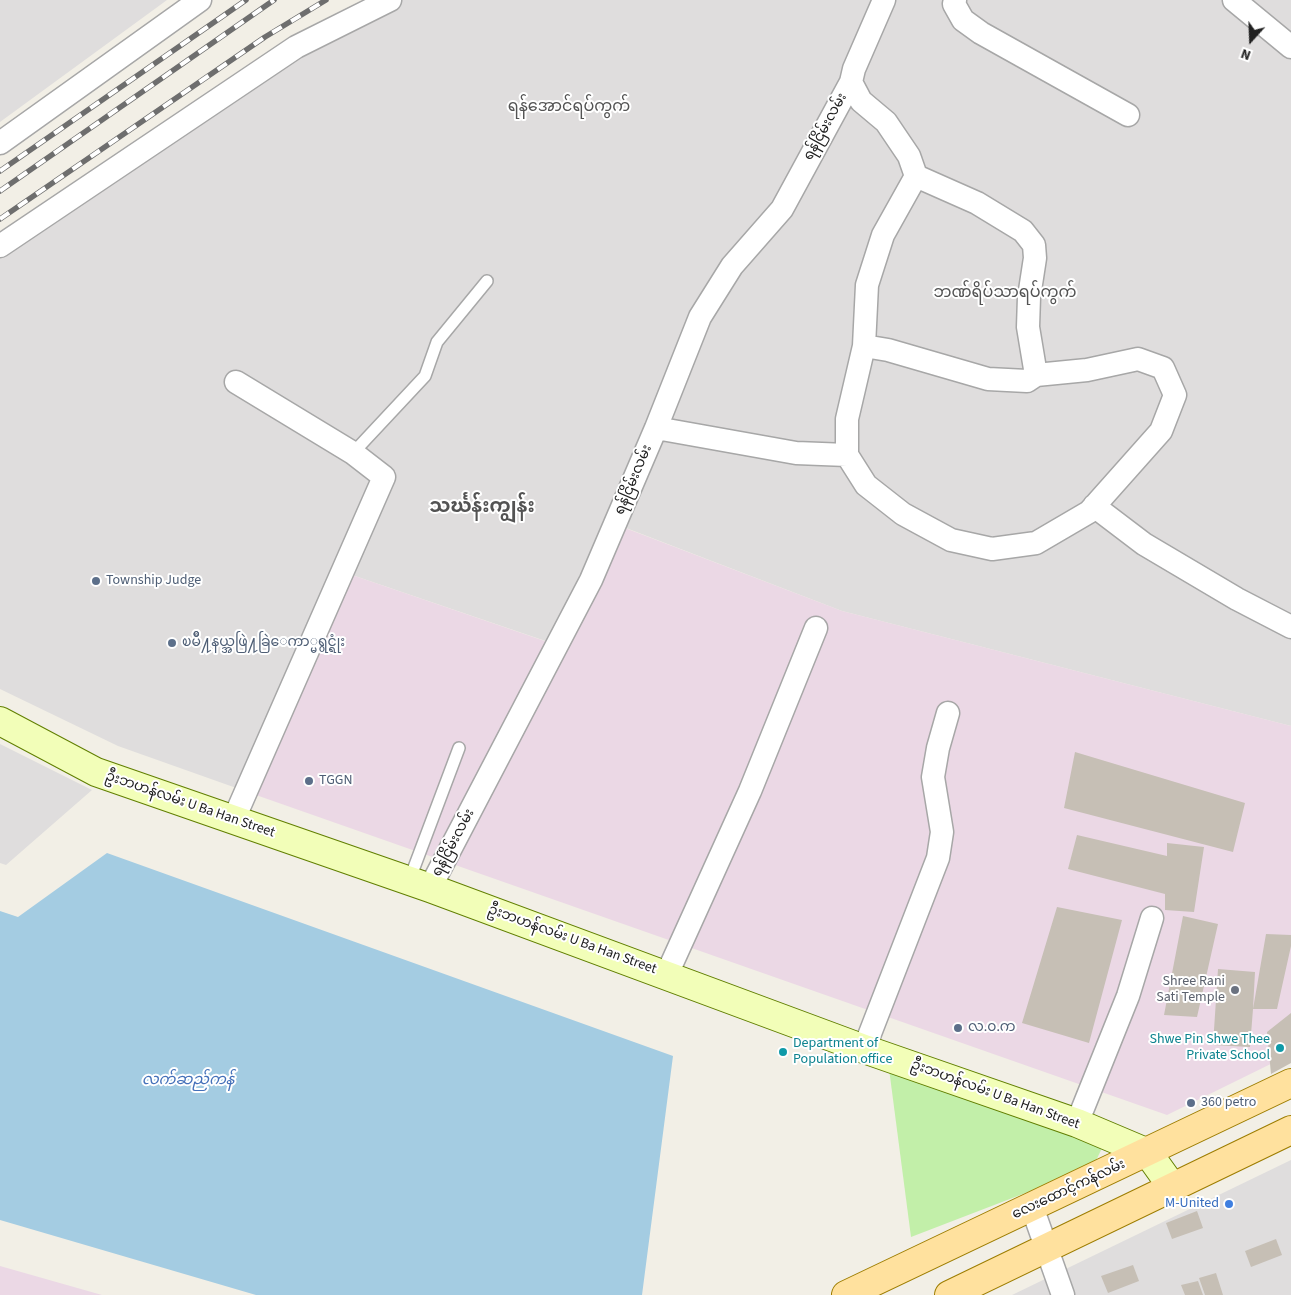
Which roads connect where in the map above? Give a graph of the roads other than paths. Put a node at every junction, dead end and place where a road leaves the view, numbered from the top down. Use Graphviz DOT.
graph roads {
  1 [pos="200,0"];
  2 [pos="390,0"];
  3 [pos="884,0"];
  4 [pos="955,0"];
  5 [pos="1234,0"];
  6 [pos="1290,45"];
  7 [pos="851,82"];
  8 [pos="1128,115"];
  9 [pos="0,143"];
  10 [pos="916,176"];
  11 [pos="0,246"];
  12 [pos="487,281"];
  13 [pos="864,346"];
  14 [pos="1036,375"];
  15 [pos="236,382"];
  16 [pos="656,428"];
  17 [pos="353,453"];
  18 [pos="847,456"];
  19 [pos="1094,506"];
  20 [pos="1291,627"];
  21 [pos="816,628"];
  22 [pos="948,713"];
  23 [pos="0,721"];
  24 [pos="458,748"];
  25 [pos="233,821"];
  26 [pos="420,885"];
  27 [pos="1152,918"];
  28 [pos="667,974"];
  29 [pos="864,1048"];
  30 [pos="1291,1083"];
  31 [pos="1077,1124"];
  32 [pos="1291,1130"];
  33 [pos="1148,1153"];
  34 [pos="1173,1188"];
  35 [pos="1032,1207"];
  36 [pos="1046,1248"];
  37 [pos="847,1295"];
  38 [pos="949,1295"];
  39 [pos="1063,1295"];
  1 -- 9 [label="street"];
  2 -- 11 [label="street"];
  3 -- 7 [label="street, ရန်ငြိမ်းလမ်း"];
  4 -- 8 [label="street"];
  5 -- 6 [label="street"];
  7 -- 10 [label="street"];
  7 -- 16 [label="street, ရန်ငြိမ်းလမ်း"];
  10 -- 13 [label="street"];
  10 -- 14 [label="street"];
  12 -- 17 [label="lane"];
  13 -- 14 [label="street"];
  13 -- 18 [label="street"];
  14 -- 19 [label="street"];
  15 -- 17 [label="street"];
  16 -- 18 [label="street"];
  16 -- 26 [label="street, ရန်ငြိမ်းလမ်း"];
  17 -- 25 [label="street"];
  18 -- 19 [label="street"];
  19 -- 20 [label="street"];
  21 -- 28 [label="street"];
  22 -- 29 [label="street"];
  23 -- 25 [label="street, ဦးဘဟန်လမ်း U Ba Han Street"];
  24 -- 26 [label="lane"];
  25 -- 26 [label="street, ဦးဘဟန်လမ်း U Ba Han Street"];
  26 -- 28 [label="street, ဦးဘဟန်လမ်း U Ba Han Street"];
  27 -- 31 [label="street"];
  28 -- 29 [label="street, ဦးဘဟန်လမ်း U Ba Han Street"];
  29 -- 31 [label="street, ဦးဘဟန်လမ်း U Ba Han Street"];
  30 -- 33 [label="main road, လေးထောင့်ကန်လမ်း"];
  31 -- 33 [label="street, ဦးဘဟန်လမ်း U Ba Han Street"];
  32 -- 34 [label="main road"];
  33 -- 34 [label="street"];
  33 -- 35 [label="main road, လေးထောင့်ကန်လမ်း"];
  34 -- 36 [label="main road"];
  35 -- 36 [label="street"];
  35 -- 37 [label="main road, လေးထောင့်ကန်လမ်း"];
  36 -- 38 [label="main road"];
  36 -- 39 [label="street"];
}
